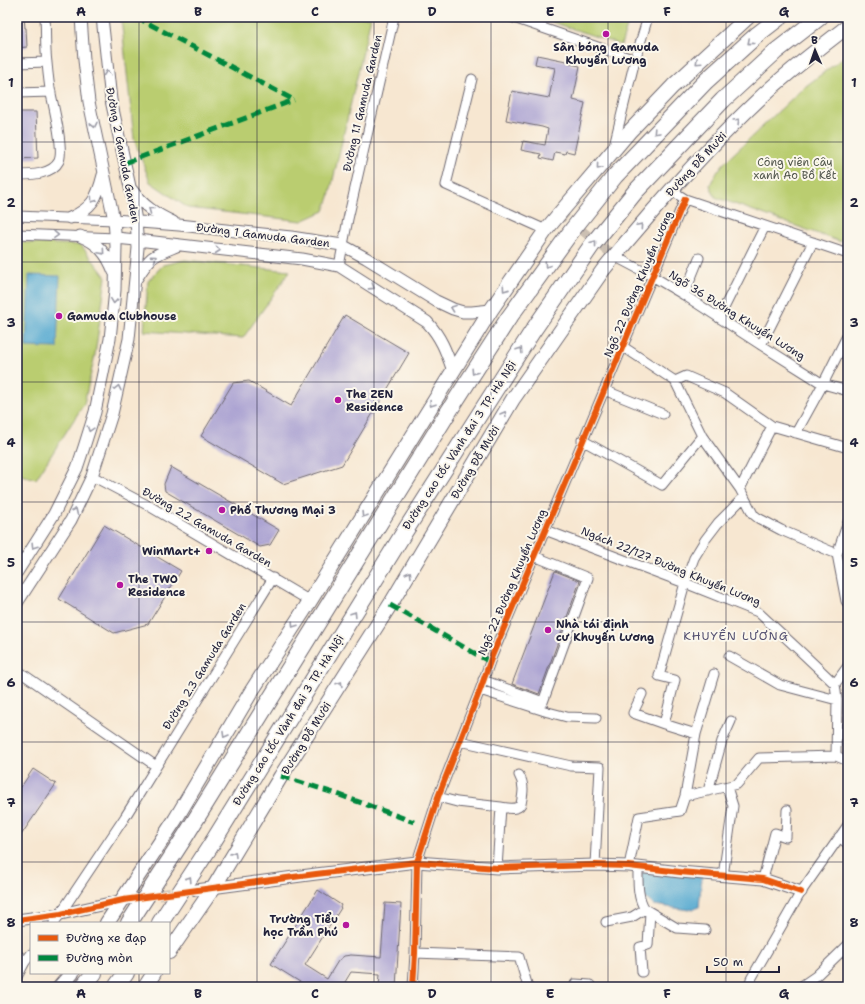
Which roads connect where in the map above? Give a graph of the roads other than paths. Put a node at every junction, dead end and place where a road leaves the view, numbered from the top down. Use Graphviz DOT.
graph roads {
  1 [pos="45,17"];
  2 [pos="81,17"];
  3 [pos="102,17"];
  4 [pos="394,17"];
  5 [pos="511,17"];
  6 [pos="648,17"];
  7 [pos="748,17"];
  8 [pos="780,17"];
  9 [pos="820,17"];
  10 [pos="848,26"];
  11 [pos="635,60"];
  12 [pos="47,62"];
  13 [pos="17,63"];
  14 [pos="472,79"];
  15 [pos="51,92"];
  16 [pos="17,93"];
  17 [pos="612,152"];
  18 [pos="104,173"];
  19 [pos="17,175"];
  20 [pos="130,187"];
  21 [pos="671,190"];
  22 [pos="685,199"];
  23 [pos="17,216"];
  24 [pos="70,218"];
  25 [pos="114,220"];
  26 [pos="136,221"];
  27 [pos="179,225"];
  28 [pos="766,226"];
  29 [pos="546,230"];
  30 [pos="17,234"];
  31 [pos="80,236"];
  32 [pos="116,238"];
  33 [pos="138,240"];
  34 [pos="812,242"];
  35 [pos="179,245"];
  36 [pos="342,245"];
  37 [pos="848,254"];
  38 [pos="614,256"];
  39 [pos="699,258"];
  40 [pos="339,266"];
  41 [pos="116,276"];
  42 [pos="652,276"];
  43 [pos="135,280"];
  44 [pos="684,295"];
  45 [pos="491,310"];
  46 [pos="719,318"];
  47 [pos="848,334"];
  48 [pos="761,345"];
  49 [pos="622,346"];
  50 [pos="453,371"];
  51 [pos="675,381"];
  52 [pos="823,384"];
  53 [pos="604,390"];
  54 [pos="848,391"];
  55 [pos="663,414"];
  56 [pos="772,426"];
  57 [pos="796,433"];
  58 [pos="702,436"];
  59 [pos="582,440"];
  60 [pos="848,448"];
  61 [pos="76,468"];
  62 [pos="92,476"];
  63 [pos="742,493"];
  64 [pos="848,522"];
  65 [pos="545,530"];
  66 [pos="837,554"];
  67 [pos="534,556"];
  68 [pos="17,572"];
  69 [pos="273,578"];
  70 [pos="685,583"];
  71 [pos="310,601"];
  72 [pos="17,603"];
  73 [pos="848,604"];
  74 [pos="729,656"];
  75 [pos="848,666"];
  76 [pos="17,670"];
  77 [pos="714,674"];
  78 [pos="483,680"];
  79 [pos="834,684"];
  80 [pos="480,690"];
  81 [pos="642,694"];
  82 [pos="837,700"];
  83 [pos="596,718"];
  84 [pos="730,721"];
  85 [pos="664,724"];
  86 [pos="696,734"];
  87 [pos="460,741"];
  88 [pos="836,756"];
  89 [pos="848,761"];
  90 [pos="156,766"];
  91 [pos="519,776"];
  92 [pos="727,787"];
  93 [pos="708,791"];
  94 [pos="685,796"];
  95 [pos="438,797"];
  96 [pos="501,807"];
  97 [pos="787,810"];
  98 [pos="848,825"];
  99 [pos="839,837"];
  100 [pos="848,844"];
  101 [pos="417,862"];
  102 [pos="594,865"];
  103 [pos="634,866"];
  104 [pos="497,868"];
  105 [pos="723,876"];
  106 [pos="762,879"];
  107 [pos="214,887"];
  108 [pos="196,890"];
  109 [pos="801,892"];
  110 [pos="128,899"];
  111 [pos="647,911"];
  112 [pos="57,919"];
  113 [pos="17,920"];
  114 [pos="108,922"];
  115 [pos="130,922"];
  116 [pos="161,922"];
  117 [pos="606,922"];
  118 [pos="705,930"];
  119 [pos="848,945"];
  120 [pos="170,951"];
  121 [pos="415,953"];
  122 [pos="17,954"];
  123 [pos="28,958"];
  124 [pos="642,972"];
  125 [pos="71,974"];
  126 [pos="93,974"];
  127 [pos="125,974"];
  128 [pos="153,974"];
  129 [pos="17,978"];
  130 [pos="575,984"];
  131 [pos="413,986"];
  132 [pos="60,987"];
  133 [pos="83,987"];
  134 [pos="116,987"];
  135 [pos="144,987"];
  136 [pos="451,987"];
  137 [pos="528,987"];
  138 [pos="590,987"];
  139 [pos="749,987"];
  140 [pos="800,987"];
  1 -- 12 [label="street"];
  2 -- 18 [label="street, Đường 2 Gamuda Garden, one-way"];
  20 -- 3 [label="street, Đường 2 Gamuda Garden, one-way"];
  4 -- 36 [label="street, Đường 1.1 Gamuda Garden"];
  5 -- 11 [label="street"];
  6 -- 11 [label="street"];
  7 -- 17 [label="main road, one-way"];
  8 -- 115 [label="highway, one-way"];
  116 -- 9 [label="highway, Đường cao tốc Vành đai 3 TP. Hà Nội, one-way"];
  21 -- 10 [label="main road, Đường Đỗ Mười, one-way"];
  11 -- 17 [label="street"];
  12 -- 13 [label="street"];
  12 -- 15 [label="street"];
  14 -- 29 [label="street"];
  15 -- 16 [label="street"];
  15 -- 19 [label="street"];
  17 -- 29 [label="main road, one-way"];
  18 -- 24 [label="street, one-way"];
  18 -- 25 [label="street, Đường 2 Gamuda Garden"];
  20 -- 26 [label="street, Đường 2 Gamuda Garden"];
  27 -- 20 [label="street, one-way"];
  21 -- 22 [label="street"];
  38 -- 21 [label="main road, Đường Đỗ Mười, one-way"];
  22 -- 28 [label="street"];
  22 -- 42 [label="street, Ngõ 22 Đường Khuyến Lương"];
  23 -- 24 [label="street, Đường 1 Gamuda Garden"];
  24 -- 25 [label="street, Đường 1 Gamuda Garden"];
  25 -- 26 [label="street, Đường 1 Gamuda Garden"];
  25 -- 32 [label="street, Đường 2 Gamuda Garden"];
  26 -- 27 [label="street, Đường 1 Gamuda Garden"];
  26 -- 33 [label="street, Đường 2 Gamuda Garden"];
  27 -- 36 [label="street, Đường 1 Gamuda Garden"];
  28 -- 34 [label="street"];
  28 -- 46 [label="street"];
  29 -- 45 [label="main road, one-way"];
  30 -- 31 [label="street, Đường 1 Gamuda Garden, one-way"];
  31 -- 32 [label="street, Đường 1 Gamuda Garden"];
  31 -- 41 [label="street, one-way"];
  32 -- 33 [label="street, Đường 1 Gamuda Garden"];
  32 -- 41 [label="street, Đường 2 Gamuda Garden"];
  33 -- 35 [label="street, Đường 1 Gamuda Garden"];
  33 -- 43 [label="street, Đường 2 Gamuda Garden"];
  34 -- 37 [label="street"];
  34 -- 48 [label="street"];
  35 -- 40 [label="street, Đường 1 Gamuda Garden, one-way"];
  43 -- 35 [label="street, one-way"];
  36 -- 40 [label="street, Đường 1.1 Gamuda Garden"];
  45 -- 36 [label="street, Đường 1 Gamuda Garden, one-way"];
  38 -- 42 [label="street, Ngõ 36 Đường Khuyến Lương"];
  107 -- 38 [label="main road, Đường Đỗ Mười, one-way"];
  39 -- 44 [label="street"];
  40 -- 50 [label="street, Đường 1 Gamuda Garden, one-way"];
  41 -- 61 [label="street, Đường 2 Gamuda Garden, one-way"];
  42 -- 44 [label="street, Ngõ 36 Đường Khuyến Lương"];
  42 -- 49 [label="street, Ngõ 22 Đường Khuyến Lương"];
  62 -- 43 [label="street, Đường 2 Gamuda Garden, one-way"];
  44 -- 46 [label="street, Ngõ 36 Đường Khuyến Lương"];
  45 -- 50 [label="main road"];
  46 -- 48 [label="street, Ngõ 36 Đường Khuyến Lương"];
  47 -- 52 [label="street"];
  48 -- 52 [label="street, Ngõ 36 Đường Khuyến Lương"];
  49 -- 51 [label="street"];
  49 -- 53 [label="street, Ngõ 22 Đường Khuyến Lương"];
  50 -- 71 [label="main road, one-way"];
  51 -- 56 [label="street"];
  51 -- 58 [label="street"];
  52 -- 54 [label="street, Ngõ 36 Đường Khuyến Lương"];
  52 -- 57 [label="street"];
  53 -- 55 [label="street"];
  53 -- 59 [label="street, Ngõ 22 Đường Khuyến Lương"];
  56 -- 57 [label="street"];
  56 -- 63 [label="street"];
  57 -- 60 [label="street"];
  58 -- 59 [label="street"];
  58 -- 63 [label="street"];
  59 -- 65 [label="street, Ngõ 22 Đường Khuyến Lương"];
  61 -- 62 [label="street"];
  61 -- 68 [label="street, Đường 2 Gamuda Garden, one-way"];
  62 -- 69 [label="street, Đường 2.2 Gamuda Garden"];
  72 -- 62 [label="street, Đường 2 Gamuda Garden, one-way"];
  63 -- 66 [label="street"];
  63 -- 70 [label="street"];
  64 -- 66 [label="street"];
  65 -- 67 [label="street, Ngõ 22 Đường Khuyến Lương"];
  65 -- 70 [label="street, Ngách 22/127 Đường Khuyến Lương"];
  66 -- 73 [label="street"];
  67 -- 78 [label="street, Ngõ 22 Đường Khuyến Lương"];
  67 -- 78 [label="street"];
  69 -- 71 [label="street, Đường 2.2 Gamuda Garden"];
  69 -- 90 [label="street, Đường 2.3 Gamuda Garden"];
  70 -- 79 [label="street, Ngách 22/127 Đường Khuyến Lương"];
  70 -- 85 [label="street"];
  71 -- 110 [label="main road, one-way"];
  74 -- 82 [label="street"];
  75 -- 79 [label="street"];
  76 -- 90 [label="street"];
  77 -- 86 [label="street"];
  78 -- 80 [label="street, Ngõ 22 Đường Khuyến Lương"];
  79 -- 82 [label="street"];
  80 -- 83 [label="street"];
  80 -- 87 [label="street, Ngõ 22 Đường Khuyến Lương"];
  81 -- 85 [label="street"];
  82 -- 88 [label="street"];
  84 -- 93 [label="street"];
  85 -- 86 [label="street"];
  86 -- 94 [label="street"];
  87 -- 95 [label="street, Ngõ 22 Đường Khuyến Lương"];
  87 -- 102 [label="street"];
  88 -- 89 [label="street"];
  88 -- 92 [label="street"];
  90 -- 112 [label="street, Đường 2.3 Gamuda Garden"];
  91 -- 96 [label="street"];
  92 -- 93 [label="street"];
  92 -- 105 [label="street"];
  93 -- 94 [label="street"];
  94 -- 103 [label="street"];
  95 -- 96 [label="street"];
  95 -- 101 [label="street, Ngõ 22 Đường Khuyến Lương"];
  96 -- 104 [label="street"];
  97 -- 106 [label="street"];
  98 -- 99 [label="street"];
  99 -- 100 [label="street"];
  99 -- 109 [label="street"];
  101 -- 104 [label="street"];
  101 -- 107 [label="street"];
  101 -- 121 [label="street, Ngõ 22 Đường Khuyến Lương"];
  102 -- 103 [label="street"];
  102 -- 104 [label="street"];
  103 -- 105 [label="street"];
  103 -- 111 [label="street"];
  105 -- 106 [label="street"];
  106 -- 109 [label="street"];
  107 -- 108 [label="street"];
  107 -- 120 [label="main road, Đường Đỗ Mười"];
  109 -- 139 [label="street"];
  110 -- 112 [label="street"];
  110 -- 114 [label="main road"];
  111 -- 117 [label="street"];
  111 -- 118 [label="street"];
  111 -- 124 [label="street"];
  112 -- 113 [label="street"];
  119 -- 140 [label="street"];
  121 -- 131 [label="street, Ngõ 22 Đường Khuyến Lương"];
  121 -- 137 [label="street"];
  122 -- 123 [label="street"];
  123 -- 129 [label="street"];
  125 -- 132 [label="main road"];
  126 -- 133 [label="highway"];
  127 -- 134 [label="highway"];
  128 -- 135 [label="main road"];
  130 -- 138 [label="street"];
  131 -- 136 [label="street"];
}
